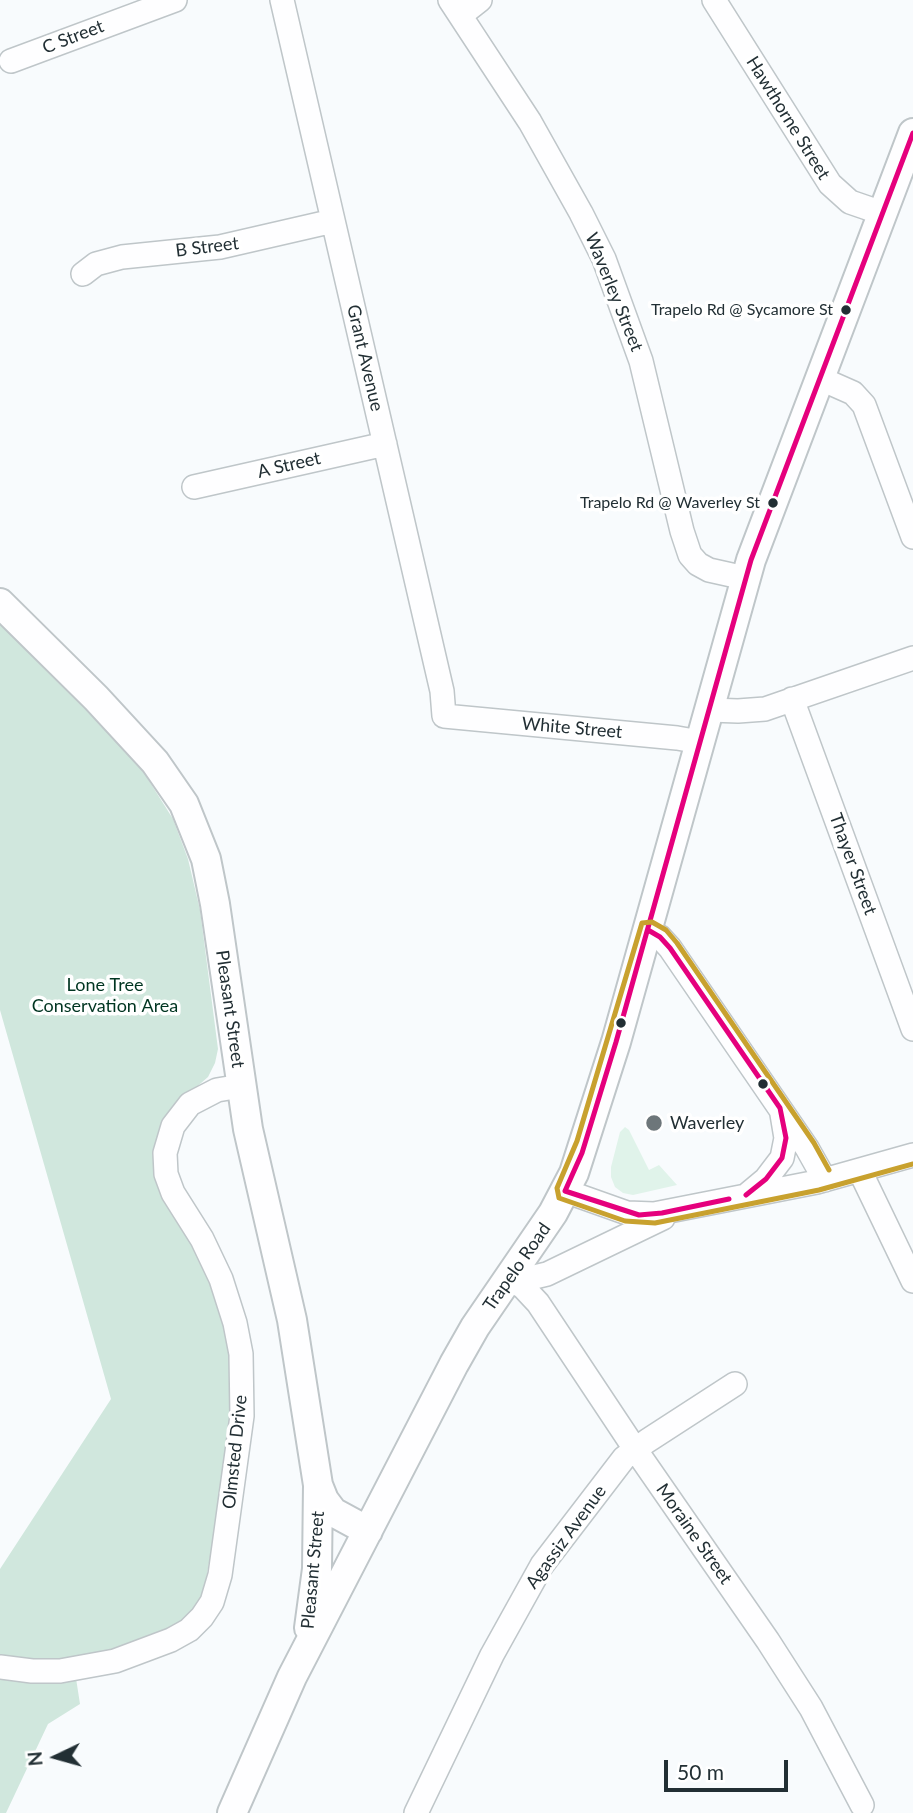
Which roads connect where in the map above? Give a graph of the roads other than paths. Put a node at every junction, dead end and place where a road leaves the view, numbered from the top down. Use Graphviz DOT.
graph roads {
  1 [pos="175,0"];
  2 [pos="282,0"];
  3 [pos="480,0"];
  4 [pos="715,0"];
  5 [pos="455,8"];
  6 [pos="11,61"];
  7 [pos="913,133"];
  8 [pos="882,213"];
  9 [pos="333,221"];
  10 [pos="83,274"];
  11 [pos="819,378"];
  12 [pos="385,444"];
  13 [pos="194,486"];
  14 [pos="913,537"];
  15 [pos="745,578"];
  16 [pos="0,603"];
  17 [pos="913,659"];
  18 [pos="792,699"];
  19 [pos="710,710"];
  20 [pos="444,716"];
  21 [pos="700,742"];
  22 [pos="648,930"];
  23 [pos="913,1029"];
  24 [pos="241,1086"];
  25 [pos="780,1108"];
  26 [pos="913,1155"];
  27 [pos="860,1171"];
  28 [pos="825,1180"];
  29 [pos="565,1191"];
  30 [pos="737,1197"];
  31 [pos="693,1208"];
  32 [pos="508,1278"];
  33 [pos="913,1281"];
  34 [pos="734,1384"];
  35 [pos="635,1449"];
  36 [pos="318,1485"];
  37 [pos="368,1531"];
  38 [pos="303,1655"];
  39 [pos="0,1667"];
  40 [pos="862,1805"];
  41 [pos="232,1813"];
  42 [pos="416,1813"];
  1 -- 6 [label="street, C Street"];
  2 -- 9 [label="street, Grant Avenue"];
  3 -- 5 [label="street"];
  4 -- 8 [label="street, Hawthorne Street"];
  5 -- 15 [label="street, Waverley Street"];
  7 -- 8 [label="main road, Trapelo Road"];
  8 -- 11 [label="main road, Trapelo Road"];
  9 -- 10 [label="street, B Street"];
  9 -- 12 [label="street, Grant Avenue"];
  11 -- 14 [label="street"];
  11 -- 15 [label="main road, Trapelo Road"];
  12 -- 13 [label="street, A Street"];
  12 -- 20 [label="street, Grant Avenue"];
  15 -- 19 [label="main road, Trapelo Road"];
  16 -- 24 [label="main road, Pleasant Street"];
  17 -- 18 [label="street"];
  18 -- 19 [label="street"];
  18 -- 23 [label="street, Thayer Street"];
  19 -- 21 [label="main road, Trapelo Road"];
  20 -- 21 [label="street, White Street"];
  21 -- 22 [label="main road, Trapelo Road"];
  22 -- 25 [label="street"];
  22 -- 29 [label="main road, Trapelo Road"];
  24 -- 36 [label="main road, Pleasant Street"];
  24 -- 39 [label="street, Olmsted Drive"];
  25 -- 28 [label="street"];
  25 -- 30 [label="street"];
  26 -- 27 [label="street"];
  27 -- 28 [label="street"];
  27 -- 33 [label="street"];
  28 -- 30 [label="street"];
  29 -- 31 [label="street"];
  29 -- 32 [label="main road, Trapelo Road"];
  30 -- 31 [label="street"];
  31 -- 32 [label="street"];
  32 -- 35 [label="street, Moraine Street"];
  32 -- 37 [label="main road, Trapelo Road"];
  34 -- 35 [label="street, Agassiz Avenue"];
  35 -- 40 [label="street, Moraine Street"];
  35 -- 42 [label="street, Agassiz Avenue"];
  36 -- 37 [label="main road, Pleasant Street"];
  36 -- 38 [label="main road, Pleasant Street"];
  37 -- 38 [label="main road, Trapelo Road"];
  38 -- 41 [label="main road, Trapelo Road"];
}
